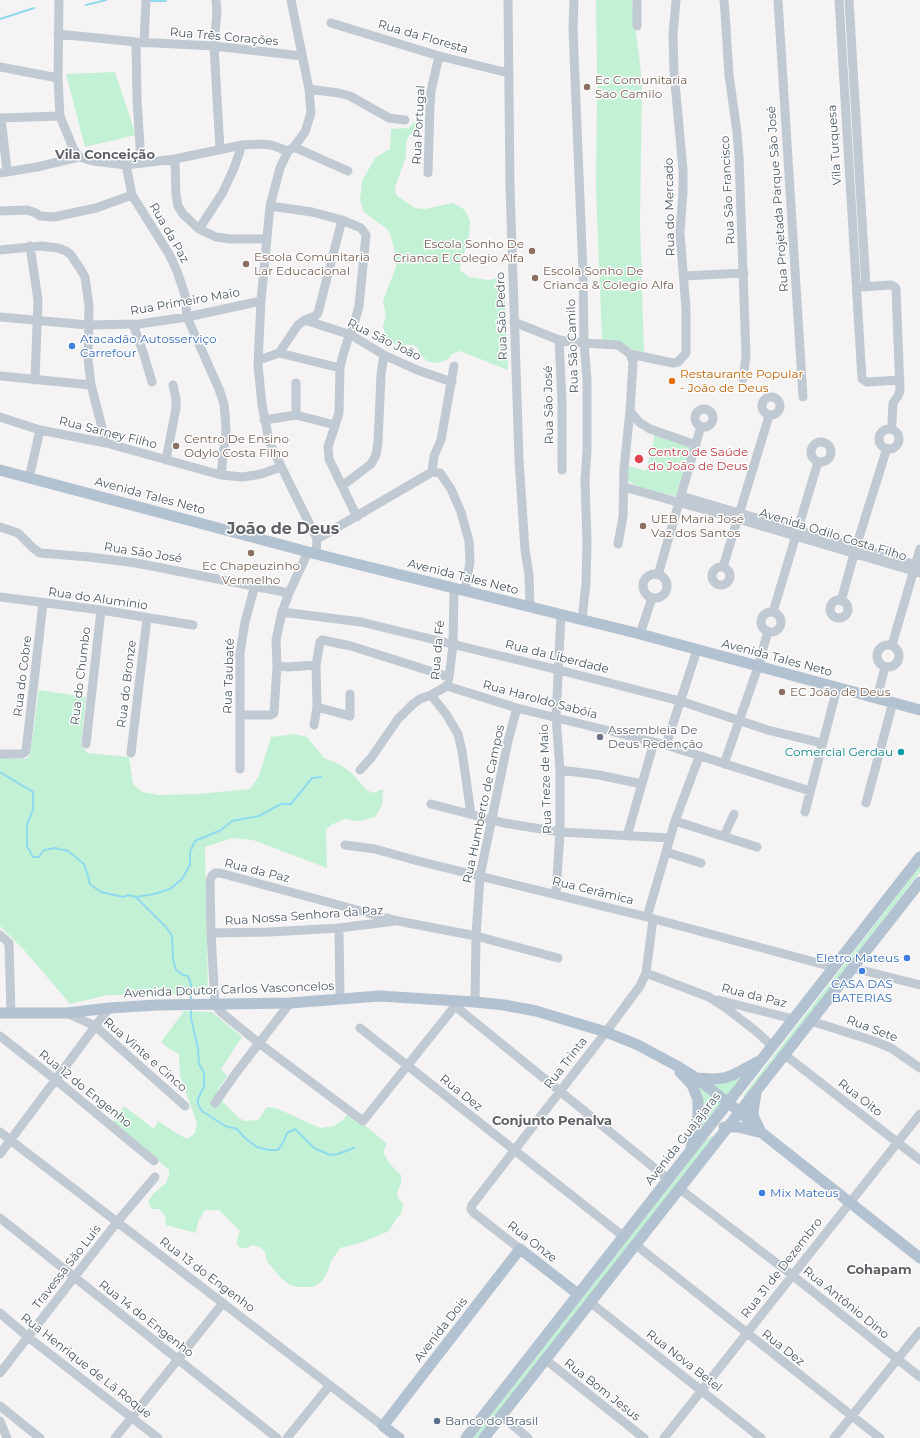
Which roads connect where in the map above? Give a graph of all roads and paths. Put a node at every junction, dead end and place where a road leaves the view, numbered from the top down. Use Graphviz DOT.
graph roads {
  1 [pos="59,0"];
  2 [pos="146,0"];
  3 [pos="216,0"];
  4 [pos="292,0"];
  5 [pos="508,0"];
  6 [pos="574,0"];
  7 [pos="637,0"];
  8 [pos="676,0"];
  9 [pos="724,0"];
  10 [pos="778,0"];
  11 [pos="839,0"];
  12 [pos="849,0"];
  13 [pos="331,23"];
  14 [pos="638,26"];
  15 [pos="58,34"];
  16 [pos="140,42"];
  17 [pos="214,46"];
  18 [pos="302,56"];
  19 [pos="439,56"];
  20 [pos="0,67"];
  21 [pos="509,73"];
  22 [pos="58,78"];
  23 [pos="309,89"];
  24 [pos="849,94"];
  25 [pos="60,116"];
  26 [pos="1,118"];
  27 [pos="405,120"];
  28 [pos="242,145"];
  29 [pos="291,149"];
  30 [pos="220,150"];
  31 [pos="79,156"];
  32 [pos="175,159"];
  33 [pos="141,162"];
  34 [pos="126,165"];
  35 [pos="348,171"];
  36 [pos="4,172"];
  37 [pos="428,173"];
  38 [pos="132,195"];
  39 [pos="270,206"];
  40 [pos="0,211"];
  41 [pos="342,220"];
  42 [pos="199,229"];
  43 [pos="267,239"];
  44 [pos="30,246"];
  45 [pos="0,250"];
  46 [pos="744,273"];
  47 [pos="684,276"];
  48 [pos="861,287"];
  49 [pos="261,301"];
  50 [pos="0,317"];
  51 [pos="187,317"];
  52 [pos="305,320"];
  53 [pos="37,321"];
  54 [pos="514,322"];
  55 [pos="133,324"];
  56 [pos="88,326"];
  57 [pos="351,335"];
  58 [pos="559,340"];
  59 [pos="584,343"];
  60 [pos="279,353"];
  61 [pos="630,354"];
  62 [pos="384,355"];
  63 [pos="259,360"];
  64 [pos="454,366"];
  65 [pos="340,368"];
  66 [pos="0,376"];
  67 [pos="743,379"];
  68 [pos="35,380"];
  69 [pos="900,380"];
  70 [pos="152,382"];
  71 [pos="452,382"];
  72 [pos="296,383"];
  73 [pos="91,385"];
  74 [pos="173,385"];
  75 [pos="803,397"];
  76 [pos="630,411"];
  77 [pos="296,415"];
  78 [pos="768,416"];
  79 [pos="0,417"];
  80 [pos="264,420"];
  81 [pos="892,423"];
  82 [pos="335,425"];
  83 [pos="628,425"];
  84 [pos="643,426"];
  85 [pos="701,426"];
  86 [pos="40,430"];
  87 [pos="106,443"];
  88 [pos="696,445"];
  89 [pos="887,448"];
  90 [pos="166,460"];
  91 [pos="818,462"];
  92 [pos="281,466"];
  93 [pos="0,470"];
  94 [pos="562,470"];
  95 [pos="432,472"];
  96 [pos="220,475"];
  97 [pos="29,478"];
  98 [pos="342,486"];
  99 [pos="624,487"];
  100 [pos="680,499"];
  101 [pos="739,516"];
  102 [pos="357,517"];
  103 [pos="0,527"];
  104 [pos="796,533"];
  105 [pos="317,539"];
  106 [pos="618,544"];
  107 [pos="920,549"];
  108 [pos="855,551"];
  109 [pos="312,553"];
  110 [pos="723,567"];
  111 [pos="917,569"];
  112 [pos="658,575"];
  113 [pos="256,586"];
  114 [pos="454,588"];
  115 [pos="465,591"];
  116 [pos="289,593"];
  117 [pos="0,597"];
  118 [pos="652,598"];
  119 [pos="841,601"];
  120 [pos="43,603"];
  121 [pos="530,607"];
  122 [pos="101,610"];
  123 [pos="282,612"];
  124 [pos="773,612"];
  125 [pos="561,615"];
  126 [pos="147,618"];
  127 [pos="582,620"];
  128 [pos="193,625"];
  129 [pos="768,632"];
  130 [pos="640,634"];
  131 [pos="453,645"];
  132 [pos="892,645"];
  133 [pos="697,650"];
  134 [pos="316,665"];
  135 [pos="277,666"];
  136 [pos="885,666"];
  137 [pos="758,667"];
  138 [pos="559,670"];
  139 [pos="448,682"];
  140 [pos="837,688"];
  141 [pos="350,694"];
  142 [pos="432,695"];
  143 [pos="877,698"];
  144 [pos="680,701"];
  145 [pos="893,702"];
  146 [pos="317,707"];
  147 [pos="517,708"];
  148 [pos="920,710"];
  149 [pos="240,715"];
  150 [pos="556,717"];
  151 [pos="739,721"];
  152 [pos="314,725"];
  153 [pos="654,742"];
  154 [pos="822,743"];
  155 [pos="86,744"];
  156 [pos="666,745"];
  157 [pos="131,753"];
  158 [pos="0,754"];
  159 [pos="699,757"];
  160 [pos="724,764"];
  161 [pos="240,769"];
  162 [pos="360,770"];
  163 [pos="560,770"];
  164 [pos="642,784"];
  165 [pos="810,791"];
  166 [pos="431,804"];
  167 [pos="866,804"];
  168 [pos="805,812"];
  169 [pos="471,814"];
  170 [pos="734,814"];
  171 [pos="492,820"];
  172 [pos="675,821"];
  173 [pos="560,832"];
  174 [pos="627,836"];
  175 [pos="724,836"];
  176 [pos="670,838"];
  177 [pos="345,845"];
  178 [pos="757,847"];
  179 [pos="666,852"];
  180 [pos="920,857"];
  181 [pos="701,863"];
  182 [pos="480,876"];
  183 [pos="920,882"];
  184 [pos="556,894"];
  185 [pos="650,918"];
  186 [pos="398,921"];
  187 [pos="339,928"];
  188 [pos="211,933"];
  189 [pos="476,936"];
  190 [pos="1,937"];
  191 [pos="558,958"];
  192 [pos="833,967"];
  193 [pos="853,968"];
  194 [pos="646,973"];
  195 [pos="920,985"];
  196 [pos="709,998"];
  197 [pos="340,999"];
  198 [pos="475,1002"];
  199 [pos="290,1003"];
  200 [pos="455,1003"];
  201 [pos="215,1005"];
  202 [pos="109,1008"];
  203 [pos="0,1013"];
  204 [pos="12,1013"];
  205 [pos="67,1013"];
  206 [pos="793,1019"];
  207 [pos="811,1021"];
  208 [pos="95,1026"];
  209 [pos="360,1028"];
  210 [pos="606,1032"];
  211 [pos="0,1036"];
  212 [pos="260,1044"];
  213 [pos="772,1046"];
  214 [pos="785,1055"];
  215 [pos="665,1059"];
  216 [pos="761,1060"];
  217 [pos="408,1066"];
  218 [pos="920,1068"];
  219 [pos="696,1078"];
  220 [pos="56,1080"];
  221 [pos="560,1091"];
  222 [pos="756,1092"];
  223 [pos="215,1103"];
  224 [pos="728,1103"];
  225 [pos="185,1106"];
  226 [pos="740,1112"];
  227 [pos="920,1114"];
  228 [pos="729,1126"];
  229 [pos="706,1131"];
  230 [pos="0,1132"];
  231 [pos="762,1133"];
  232 [pos="11,1140"];
  233 [pos="897,1142"];
  234 [pos="513,1150"];
  235 [pos="690,1151"];
  236 [pos="0,1154"];
  237 [pos="920,1160"];
  238 [pos="154,1161"];
  239 [pos="155,1177"];
  240 [pos="668,1179"];
  241 [pos="680,1189"];
  242 [pos="849,1202"];
  243 [pos="471,1209"];
  244 [pos="0,1218"];
  245 [pos="117,1222"];
  246 [pos="623,1236"];
  247 [pos="636,1245"];
  248 [pos="520,1249"];
  249 [pos="920,1258"];
  250 [pos="792,1276"];
  251 [pos="74,1278"];
  252 [pos="578,1294"];
  253 [pos="224,1304"];
  254 [pos="591,1304"];
  255 [pos="0,1313"];
  256 [pos="920,1331"];
  257 [pos="746,1334"];
  258 [pos="28,1336"];
  259 [pos="178,1360"];
  260 [pos="546,1360"];
  261 [pos="898,1360"];
  262 [pos="0,1373"];
  263 [pos="920,1377"];
  264 [pos="330,1385"];
  265 [pos="701,1391"];
  266 [pos="0,1406"];
  267 [pos="502,1416"];
  268 [pos="852,1416"];
  269 [pos="132,1418"];
  270 [pos="0,1421"];
  271 [pos="383,1426"];
  272 [pos="7,1438"];
  273 [pos="40,1438"];
  274 [pos="115,1438"];
  275 [pos="158,1438"];
  276 [pos="277,1438"];
  277 [pos="287,1438"];
  278 [pos="399,1438"];
  279 [pos="466,1438"];
  280 [pos="484,1438"];
  281 [pos="528,1438"];
  282 [pos="644,1438"];
  283 [pos="664,1438"];
  284 [pos="761,1438"];
  285 [pos="834,1438"];
  286 [pos="880,1438"];
  1 -- 15 [label="street"];
  2 -- 16 [label="street"];
  3 -- 17 [label="street"];
  4 -- 18 [label="street"];
  5 -- 21 [label="street, Rua São Pedro"];
  6 -- 59 [label="street, Rua São Camilo"];
  7 -- 14 [label="street"];
  8 -- 47 [label="street, Rua do Mercado"];
  9 -- 46 [label="street, Rua São Francisco"];
  10 -- 75 [label="street, Rua Projetada Parque São José"];
  11 -- 24 [label="street, Vila Turquesa"];
  12 -- 24 [label="street, Vila Turquesa"];
  13 -- 19 [label="street, Rua da Floresta"];
  15 -- 16 [label="street, Rua Três Corações"];
  15 -- 22 [label="street"];
  16 -- 17 [label="street, Rua Três Corações"];
  16 -- 33 [label="street"];
  17 -- 18 [label="street, Rua Três Corações"];
  17 -- 30 [label="street"];
  18 -- 23 [label="street"];
  19 -- 21 [label="street, Rua da Floresta"];
  19 -- 37 [label="street, Rua Portugal"];
  20 -- 22 [label="street"];
  21 -- 54 [label="street, Rua São Pedro"];
  22 -- 25 [label="street"];
  23 -- 27 [label="street"];
  23 -- 29 [label="street"];
  24 -- 48 [label="street, Vila Turquesa"];
  25 -- 26 [label="street"];
  25 -- 31 [label="street"];
  26 -- 36 [label="street"];
  28 -- 29 [label="street"];
  28 -- 30 [label="street"];
  28 -- 42 [label="street"];
  29 -- 35 [label="street"];
  29 -- 39 [label="street"];
  30 -- 32 [label="street"];
  31 -- 34 [label="street"];
  31 -- 36 [label="street"];
  32 -- 33 [label="street"];
  32 -- 42 [label="street"];
  33 -- 34 [label="street"];
  34 -- 38 [label="street, Rua da Paz"];
  38 -- 40 [label="street"];
  38 -- 51 [label="street, Rua da Paz"];
  39 -- 41 [label="street"];
  39 -- 43 [label="street"];
  41 -- 52 [label="street"];
  41 -- 57 [label="street"];
  42 -- 43 [label="street"];
  43 -- 49 [label="street"];
  44 -- 45 [label="street"];
  44 -- 53 [label="street"];
  44 -- 56 [label="street"];
  46 -- 47 [label="street"];
  46 -- 67 [label="street, Rua São Francisco"];
  47 -- 61 [label="street, Rua do Mercado"];
  48 -- 69 [label="street"];
  48 -- 69 [label="street, Vila Turquesa"];
  49 -- 51 [label="street, Rua Primeiro Maio"];
  49 -- 63 [label="street"];
  50 -- 53 [label="street, Rua Primeiro Maio"];
  51 -- 55 [label="street, Rua Primeiro Maio"];
  51 -- 96 [label="street, Rua da Paz"];
  52 -- 57 [label="street, Rua São João"];
  52 -- 60 [label="street"];
  53 -- 56 [label="street, Rua Primeiro Maio"];
  53 -- 68 [label="street"];
  54 -- 58 [label="street"];
  54 -- 121 [label="street, Rua São Pedro"];
  55 -- 56 [label="street, Rua Primeiro Maio"];
  55 -- 70 [label="street"];
  56 -- 73 [label="street"];
  57 -- 62 [label="street, Rua São João"];
  57 -- 65 [label="street"];
  58 -- 59 [label="street"];
  58 -- 94 [label="street, Rua São José"];
  59 -- 61 [label="street"];
  59 -- 127 [label="street, Rua São Camilo"];
  60 -- 63 [label="street"];
  60 -- 65 [label="street"];
  61 -- 76 [label="street"];
  62 -- 71 [label="street, Rua São João"];
  62 -- 98 [label="street"];
  63 -- 80 [label="street"];
  64 -- 71 [label="street"];
  65 -- 82 [label="street"];
  66 -- 68 [label="street"];
  68 -- 73 [label="street"];
  69 -- 81 [label="street"];
  71 -- 95 [label="street"];
  72 -- 77 [label="street"];
  73 -- 87 [label="street"];
  74 -- 90 [label="street"];
  76 -- 83 [label="street"];
  76 -- 84 [label="street"];
  77 -- 80 [label="street"];
  77 -- 82 [label="street"];
  78 -- 101 [label="street"];
  79 -- 86 [label="street, Rua Sarney Filho"];
  80 -- 92 [label="street"];
  82 -- 98 [label="street"];
  83 -- 84 [label="street"];
  83 -- 99 [label="street"];
  84 -- 88 [label="street"];
  85 -- 88 [label="street"];
  86 -- 87 [label="street, Rua Sarney Filho"];
  86 -- 97 [label="street"];
  87 -- 90 [label="street, Rua Sarney Filho"];
  88 -- 100 [label="street"];
  89 -- 108 [label="street"];
  90 -- 96 [label="street, Rua Sarney Filho"];
  91 -- 104 [label="street"];
  92 -- 96 [label="street, Rua Sarney Filho"];
  92 -- 105 [label="street"];
  93 -- 97 [label="main road, Avenida Tales Neto"];
  95 -- 102 [label="street"];
  95 -- 115 [label="street"];
  97 -- 109 [label="main road, Avenida Tales Neto"];
  98 -- 102 [label="street"];
  99 -- 100 [label="street, Avenida Odilo Costa Filho"];
  99 -- 106 [label="street"];
  100 -- 101 [label="street, Avenida Odilo Costa Filho"];
  100 -- 112 [label="street"];
  101 -- 104 [label="street, Avenida Odilo Costa Filho"];
  101 -- 110 [label="street"];
  102 -- 105 [label="street"];
  103 -- 113 [label="street, Rua São José"];
  104 -- 108 [label="street, Avenida Odilo Costa Filho"];
  104 -- 124 [label="street"];
  105 -- 109 [label="street"];
  107 -- 111 [label="street"];
  108 -- 111 [label="street, Avenida Odilo Costa Filho"];
  108 -- 119 [label="street"];
  109 -- 114 [label="main road, Avenida Tales Neto"];
  109 -- 116 [label="street"];
  111 -- 132 [label="street"];
  112 -- 118 [label="street"];
  112 -- 118 [label="street"];
  113 -- 116 [label="street, Rua São José"];
  113 -- 149 [label="street, Rua Taubaté"];
  114 -- 115 [label="main road, Avenida Tales Neto"];
  114 -- 131 [label="street, Rua da Fé"];
  115 -- 121 [label="main road, Avenida Tales Neto"];
  116 -- 123 [label="street"];
  117 -- 120 [label="street, Rua do Alumínio"];
  118 -- 130 [label="street"];
  120 -- 122 [label="street, Rua do Alumínio"];
  120 -- 158 [label="street, Rua do Cobre"];
  121 -- 125 [label="main road, Avenida Tales Neto"];
  122 -- 126 [label="street, Rua do Alumínio"];
  122 -- 155 [label="street, Rua do Chumbo"];
  123 -- 131 [label="street, Rua da Liberdade"];
  123 -- 135 [label="street"];
  124 -- 129 [label="street"];
  124 -- 129 [label="street"];
  125 -- 127 [label="main road, Avenida Tales Neto"];
  125 -- 138 [label="street, Rua Treze de Maio"];
  126 -- 128 [label="street, Rua do Alumínio"];
  126 -- 157 [label="street, Rua do Bronze"];
  127 -- 130 [label="main road, Avenida Tales Neto"];
  129 -- 137 [label="street"];
  130 -- 133 [label="main road, Avenida Tales Neto"];
  131 -- 138 [label="street, Rua da Liberdade"];
  131 -- 139 [label="street, Rua da Fé"];
  132 -- 136 [label="street"];
  132 -- 136 [label="street"];
  133 -- 137 [label="main road, Avenida Tales Neto"];
  133 -- 144 [label="street"];
  134 -- 135 [label="street"];
  134 -- 139 [label="street, Rua Haroldo Sabóia"];
  134 -- 146 [label="street"];
  135 -- 149 [label="street"];
  136 -- 143 [label="street"];
  137 -- 140 [label="main road, Avenida Tales Neto"];
  137 -- 151 [label="street"];
  138 -- 144 [label="street, Rua da Liberdade"];
  138 -- 150 [label="street, Rua Treze de Maio"];
  139 -- 142 [label="street, Rua da Fé"];
  139 -- 147 [label="street, Rua Haroldo Sabóia"];
  140 -- 143 [label="main road, Avenida Tales Neto"];
  140 -- 154 [label="street"];
  141 -- 146 [label="street"];
  142 -- 162 [label="street, Rua da Fé"];
  142 -- 169 [label="street"];
  143 -- 145 [label="main road, Avenida Tales Neto"];
  144 -- 151 [label="street, Rua da Liberdade"];
  144 -- 156 [label="street"];
  145 -- 148 [label="main road, Avenida Tales Neto"];
  145 -- 167 [label="street"];
  146 -- 152 [label="street"];
  147 -- 150 [label="street, Rua Haroldo Sabóia"];
  147 -- 171 [label="street, Rua Humberto de Campos"];
  149 -- 161 [label="street, Rua Taubaté"];
  150 -- 153 [label="street, Rua Haroldo Sabóia"];
  150 -- 163 [label="street, Rua Treze de Maio"];
  151 -- 154 [label="street, Rua da Liberdade"];
  151 -- 160 [label="street"];
  153 -- 156 [label="street, Rua Haroldo Sabóia"];
  153 -- 164 [label="street"];
  154 -- 165 [label="street"];
  156 -- 159 [label="street, Rua Haroldo Sabóia"];
  159 -- 160 [label="street, Rua Haroldo Sabóia"];
  159 -- 172 [label="street, Rua Trinta"];
  160 -- 165 [label="street, Rua Haroldo Sabóia"];
  163 -- 164 [label="street"];
  163 -- 173 [label="street, Rua Treze de Maio"];
  164 -- 174 [label="street"];
  165 -- 168 [label="street"];
  166 -- 169 [label="street"];
  169 -- 171 [label="street"];
  170 -- 175 [label="street"];
  171 -- 173 [label="street"];
  171 -- 182 [label="street, Rua Humberto de Campos"];
  172 -- 175 [label="street"];
  172 -- 176 [label="street, Rua Trinta"];
  173 -- 174 [label="street"];
  173 -- 184 [label="street, Rua Treze de Maio"];
  174 -- 176 [label="street"];
  175 -- 178 [label="street"];
  176 -- 179 [label="street, Rua Trinta"];
  177 -- 182 [label="street, Rua Cerâmica"];
  179 -- 181 [label="street"];
  179 -- 185 [label="street, Rua Trinta"];
  180 -- 192 [label="main road, Avenida Guajajaras"];
  182 -- 184 [label="street, Rua Cerâmica"];
  182 -- 189 [label="street, Rua Humberto de Campos"];
  183 -- 193 [label="main road"];
  184 -- 185 [label="street, Rua Cerâmica"];
  185 -- 192 [label="street, Rua Cerâmica"];
  185 -- 194 [label="street, Rua Trinta"];
  186 -- 187 [label="street, Rua Nossa Senhora da Paz"];
  186 -- 188 [label="street, Rua da Paz"];
  186 -- 189 [label="street, Rua da Paz"];
  187 -- 188 [label="street, Rua Nossa Senhora da Paz"];
  187 -- 197 [label="street"];
  188 -- 201 [label="street, Rua da Paz"];
  189 -- 191 [label="street, Rua da Paz"];
  189 -- 198 [label="street, Rua Humberto de Campos"];
  190 -- 204 [label="street"];
  192 -- 206 [label="main road, Avenida Guajajaras"];
  193 -- 195 [label="street"];
  193 -- 207 [label="main road"];
  194 -- 196 [label="street"];
  194 -- 210 [label="street, Rua Trinta"];
  196 -- 206 [label="street, Rua da Paz"];
  196 -- 213 [label="street"];
  197 -- 199 [label="main road, Avenida Doutor Carlos Vasconcelos"];
  197 -- 200 [label="main road, Avenida Doutor Carlos Vasconcelos"];
  198 -- 200 [label="main road, Avenida Doutor Carlos Vasconcelos"];
  198 -- 210 [label="main road, Avenida Doutor Carlos Vasconcelos"];
  199 -- 201 [label="main road, Avenida Doutor Carlos Vasconcelos"];
  199 -- 212 [label="street"];
  200 -- 217 [label="street"];
  200 -- 221 [label="street"];
  201 -- 202 [label="main road, Avenida Doutor Carlos Vasconcelos"];
  201 -- 212 [label="street"];
  202 -- 205 [label="main road, Avenida Doutor Carlos Vasconcelos"];
  202 -- 208 [label="street"];
  203 -- 204 [label="main road, Avenida Doutor Carlos Vasconcelos"];
  204 -- 205 [label="main road, Avenida Doutor Carlos Vasconcelos"];
  205 -- 208 [label="street, Rua Vinte e Cinco"];
  206 -- 213 [label="main road, Avenida Guajajaras"];
  207 -- 214 [label="main road"];
  207 -- 218 [label="street, Rua Sete"];
  208 -- 220 [label="street"];
  208 -- 225 [label="street, Rua Vinte e Cinco"];
  209 -- 217 [label="street, Rua Dez"];
  210 -- 215 [label="main road, Avenida Doutor Carlos Vasconcelos"];
  210 -- 221 [label="street, Rua Trinta"];
  211 -- 220 [label="street, Rua 12 do Engenho"];
  212 -- 217 [label="street"];
  212 -- 223 [label="street"];
  213 -- 216 [label="main road, Avenida Guajajaras"];
  214 -- 222 [label="main road"];
  214 -- 233 [label="street, Rua Oito"];
  215 -- 219 [label="main road, Avenida Doutor Carlos Vasconcelos"];
  215 -- 235 [label="main road, Avenida Doutor Carlos Vasconcelos"];
  216 -- 219 [label="main road"];
  216 -- 224 [label="main road, Avenida Guajajaras"];
  217 -- 234 [label="street, Rua Dez"];
  219 -- 224 [label="main road, Avenida Doutor Carlos Vasconcelos"];
  220 -- 232 [label="street"];
  220 -- 238 [label="street, Rua 12 do Engenho"];
  221 -- 234 [label="street, Rua Trinta"];
  221 -- 240 [label="street"];
  222 -- 226 [label="main road"];
  222 -- 231 [label="main road"];
  224 -- 226 [label="main road, Avenida Doutor Carlos Vasconcelos"];
  224 -- 229 [label="main road, Avenida Guajajaras"];
  226 -- 228 [label="main road"];
  226 -- 231 [label="main road, Avenida Doutor Carlos Vasconcelos"];
  227 -- 233 [label="street, Rua 31 de Dezembro"];
  228 -- 229 [label="main road"];
  228 -- 231 [label="main road"];
  228 -- 241 [label="main road"];
  229 -- 235 [label="main road, Avenida Guajajaras"];
  230 -- 232 [label="street, Rua 13 do Engenho"];
  231 -- 242 [label="main road, Avenida Doutor Carlos Vasconcelos"];
  232 -- 236 [label="street"];
  232 -- 245 [label="street, Rua 13 do Engenho"];
  233 -- 237 [label="street, Rua Oito"];
  233 -- 242 [label="street, Rua 31 de Dezembro"];
  234 -- 243 [label="street, Rua Trinta"];
  234 -- 246 [label="street, Rua Dez"];
  235 -- 240 [label="main road, Avenida Guajajaras"];
  239 -- 245 [label="street, Travessa São Luís"];
  240 -- 246 [label="main road, Avenida Guajajaras"];
  241 -- 247 [label="main road"];
  241 -- 250 [label="street, Rua Antônio Dino"];
  242 -- 249 [label="main road, Avenida Doutor Carlos Vasconcelos"];
  242 -- 250 [label="street, Rua 31 de Dezembro"];
  243 -- 248 [label="street, Rua Onze"];
  244 -- 251 [label="street, Rua 14 do Engenho"];
  245 -- 251 [label="street, Travessa São Luís"];
  245 -- 253 [label="street, Rua 13 do Engenho"];
  246 -- 252 [label="main road, Avenida Guajajaras"];
  247 -- 254 [label="main road"];
  247 -- 257 [label="street, Rua Dez"];
  248 -- 252 [label="main road, Rua Onze"];
  248 -- 271 [label="main road, Avenida Dois"];
  250 -- 257 [label="street, Rua 31 de Dezembro"];
  250 -- 261 [label="street, Rua Antônio Dino"];
  251 -- 258 [label="street, Travessa São Luís"];
  251 -- 259 [label="street, Rua 14 do Engenho"];
  252 -- 279 [label="main road, Avenida Guajajaras"];
  253 -- 259 [label="street"];
  253 -- 264 [label="street, Rua 13 do Engenho"];
  254 -- 260 [label="main road"];
  254 -- 265 [label="street, Rua Nova Betel"];
  255 -- 258 [label="street, Rua Henrique de Lã Roque"];
  256 -- 261 [label="street"];
  257 -- 265 [label="street, Rua 31 de Dezembro"];
  257 -- 268 [label="street, Rua Dez"];
  258 -- 262 [label="street, Travessa São Luís"];
  258 -- 269 [label="street, Rua Henrique de Lã Roque"];
  259 -- 269 [label="street"];
  259 -- 276 [label="street, Rua 14 do Engenho"];
  260 -- 267 [label="main road"];
  260 -- 282 [label="street, Rua Bom Jesus"];
  261 -- 263 [label="street, Rua Antônio Dino"];
  261 -- 268 [label="street"];
  264 -- 271 [label="street, Rua 13 do Engenho"];
  264 -- 277 [label="street"];
  265 -- 283 [label="street, Rua 31 de Dezembro"];
  265 -- 284 [label="street, Rua Nova Betel"];
  266 -- 273 [label="street"];
  267 -- 280 [label="main road"];
  267 -- 281 [label="street"];
  268 -- 285 [label="street"];
  268 -- 286 [label="street, Rua Dez"];
  269 -- 274 [label="street"];
  269 -- 275 [label="street, Rua Henrique de Lã Roque"];
  270 -- 272 [label="street"];
  271 -- 278 [label="main road, Rua 13 do Engenho"];
}
